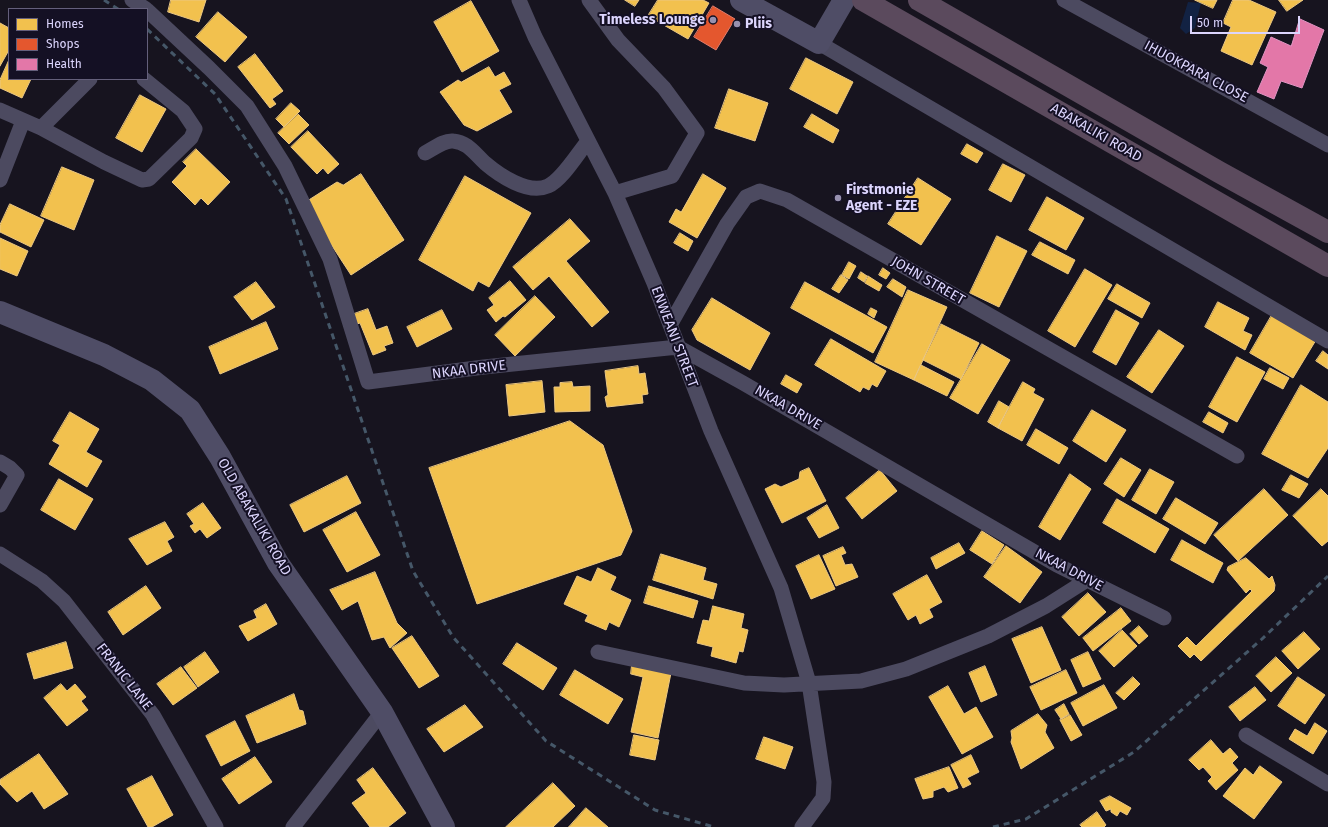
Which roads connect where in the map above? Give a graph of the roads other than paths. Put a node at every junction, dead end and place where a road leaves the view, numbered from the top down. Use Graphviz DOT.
graph roads {
  1 [pos="132,0"];
  2 [pos="519,0"];
  3 [pos="589,0"];
  4 [pos="741,0"];
  5 [pos="844,0"];
  6 [pos="863,0"];
  7 [pos="919,0"];
  8 [pos="1064,0"];
  9 [pos="144,8"];
  10 [pos="148,11"];
  11 [pos="819,43"];
  12 [pos="89,80"];
  13 [pos="145,80"];
  14 [pos="0,110"];
  15 [pos="23,121"];
  16 [pos="41,128"];
  17 [pos="588,141"];
  18 [pos="1328,145"];
  19 [pos="425,153"];
  20 [pos="0,180"];
  21 [pos="615,193"];
  22 [pos="1328,232"];
  23 [pos="1328,266"];
  24 [pos="0,312"];
  25 [pos="670,325"];
  26 [pos="1328,341"];
  27 [pos="678,347"];
  28 [pos="1236,456"];
  29 [pos="0,462"];
  30 [pos="0,504"];
  31 [pos="0,554"];
  32 [pos="1086,580"];
  33 [pos="1164,618"];
  34 [pos="598,652"];
  35 [pos="809,683"];
  36 [pos="382,712"];
  37 [pos="1246,735"];
  38 [pos="1328,784"];
  39 [pos="216,827"];
  40 [pos="293,827"];
  41 [pos="444,827"];
  42 [pos="802,827"];
  1 -- 9 [label="street"];
  2 -- 17 [label="street, ENWEANI STREET"];
  3 -- 21 [label="street"];
  4 -- 11 [label="main road"];
  5 -- 11 [label="main road"];
  6 -- 23 [label="highway, ABAKALIKI ROAD"];
  7 -- 22 [label="highway, ABAKALIKI ROAD"];
  8 -- 18 [label="street, IHUOKPARA CLOSE"];
  10 -- 27 [label="street, NKAA DRIVE"];
  11 -- 26 [label="street"];
  12 -- 16 [label="street"];
  13 -- 16 [label="street"];
  14 -- 15 [label="street"];
  15 -- 16 [label="street"];
  15 -- 20 [label="street"];
  17 -- 19 [label="street"];
  17 -- 21 [label="street, ENWEANI STREET"];
  21 -- 25 [label="street, ENWEANI STREET"];
  24 -- 36 [label="main road, OLD ABAKALIKI ROAD"];
  25 -- 27 [label="street, ENWEANI STREET"];
  25 -- 28 [label="street, JOHN STREET"];
  27 -- 32 [label="street, NKAA DRIVE"];
  27 -- 35 [label="street, ENWEANI STREET"];
  29 -- 30 [label="street"];
  31 -- 39 [label="street, FRANIC LANE"];
  32 -- 33 [label="street, NKAA DRIVE"];
  32 -- 35 [label="street"];
  34 -- 35 [label="street"];
  35 -- 42 [label="street, ENWEANI STREET"];
  36 -- 40 [label="street"];
  36 -- 41 [label="main road, OLD ABAKALIKI ROAD"];
  37 -- 38 [label="street"];
}
